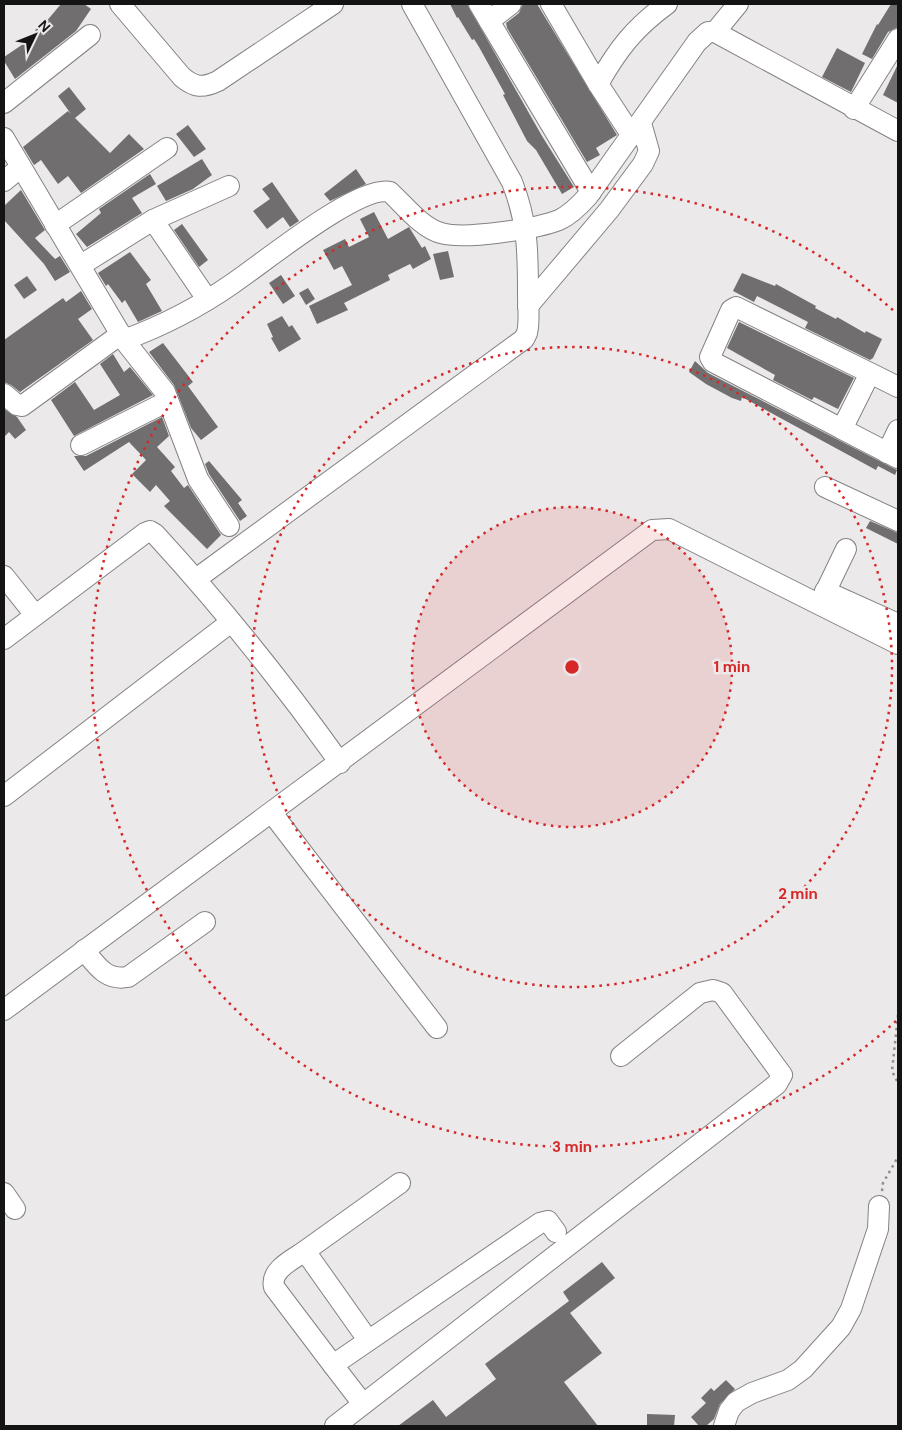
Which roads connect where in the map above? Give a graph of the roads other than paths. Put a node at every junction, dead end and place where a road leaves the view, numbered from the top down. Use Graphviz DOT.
graph roads {
  1 [pos="120,4"];
  2 [pos="333,4"];
  3 [pos="412,4"];
  4 [pos="478,4"];
  5 [pos="511,4"];
  6 [pos="550,4"];
  7 [pos="667,4"];
  8 [pos="738,4"];
  9 [pos="489,21"];
  10 [pos="715,32"];
  11 [pos="90,35"];
  12 [pos="896,51"];
  13 [pos="598,84"];
  14 [pos="4,103"];
  15 [pos="854,109"];
  16 [pos="637,130"];
  17 [pos="898,131"];
  18 [pos="4,138"];
  19 [pos="167,148"];
  20 [pos="21,167"];
  21 [pos="4,181"];
  22 [pos="229,186"];
  23 [pos="591,192"];
  24 [pos="153,220"];
  25 [pos="55,225"];
  26 [pos="526,227"];
  27 [pos="81,265"];
  28 [pos="207,300"];
  29 [pos="528,306"];
  30 [pos="123,337"];
  31 [pos="870,373"];
  32 [pos="898,387"];
  33 [pos="4,394"];
  34 [pos="168,401"];
  35 [pos="842,429"];
  36 [pos="898,430"];
  37 [pos="81,445"];
  38 [pos="892,455"];
  39 [pos="825,487"];
  40 [pos="898,521"];
  41 [pos="230,526"];
  42 [pos="846,550"];
  43 [pos="4,576"];
  44 [pos="196,579"];
  45 [pos="822,598"];
  46 [pos="35,615"];
  47 [pos="230,622"];
  48 [pos="898,624"];
  49 [pos="4,639"];
  50 [pos="898,644"];
  51 [pos="340,763"];
  52 [pos="4,796"];
  53 [pos="272,813"];
  54 [pos="205,922"];
  55 [pos="84,950"];
  56 [pos="4,1010"];
  57 [pos="437,1028"];
  58 [pos="621,1056"];
  59 [pos="400,1182"];
  60 [pos="879,1206"];
  61 [pos="556,1232"];
  62 [pos="305,1251"];
  63 [pos="368,1340"];
  64 [pos="333,1365"];
  65 [pos="363,1404"];
  66 [pos="335,1426"];
  67 [pos="724,1426"];
  1 -- 2 [label="street"];
  3 -- 26 [label="street"];
  4 -- 9 [label="street"];
  5 -- 9 [label="street"];
  6 -- 13 [label="street"];
  7 -- 13 [label="street"];
  8 -- 10 [label="street"];
  9 -- 23 [label="street"];
  10 -- 15 [label="street"];
  10 -- 16 [label="street"];
  11 -- 14 [label="street"];
  12 -- 15 [label="street"];
  13 -- 16 [label="street"];
  15 -- 17 [label="street"];
  16 -- 23 [label="street"];
  16 -- 29 [label="street"];
  18 -- 20 [label="street"];
  19 -- 25 [label="street"];
  20 -- 21 [label="street"];
  20 -- 25 [label="street"];
  22 -- 24 [label="street"];
  23 -- 26 [label="street"];
  24 -- 27 [label="street"];
  24 -- 28 [label="street"];
  25 -- 27 [label="street"];
  26 -- 28 [label="street"];
  26 -- 29 [label="street"];
  27 -- 30 [label="street"];
  28 -- 30 [label="street"];
  29 -- 44 [label="street"];
  30 -- 33 [label="street"];
  30 -- 34 [label="street"];
  31 -- 32 [label="street"];
  31 -- 35 [label="street"];
  31 -- 35 [label="street"];
  34 -- 37 [label="street"];
  34 -- 41 [label="street"];
  35 -- 38 [label="street"];
  36 -- 38 [label="street"];
  39 -- 40 [label="street"];
  42 -- 45 [label="street"];
  43 -- 46 [label="street"];
  44 -- 46 [label="street"];
  44 -- 47 [label="street"];
  45 -- 48 [label="street"];
  45 -- 50 [label="street"];
  45 -- 51 [label="street"];
  46 -- 49 [label="street"];
  47 -- 51 [label="street"];
  47 -- 52 [label="street"];
  51 -- 53 [label="street"];
  53 -- 55 [label="street"];
  53 -- 57 [label="street"];
  54 -- 55 [label="street"];
  55 -- 56 [label="street"];
  58 -- 65 [label="street"];
  59 -- 62 [label="street"];
  60 -- 67 [label="street"];
  61 -- 63 [label="street"];
  62 -- 63 [label="street"];
  62 -- 64 [label="street"];
  63 -- 64 [label="street"];
  64 -- 65 [label="street"];
  65 -- 66 [label="street"];
}
